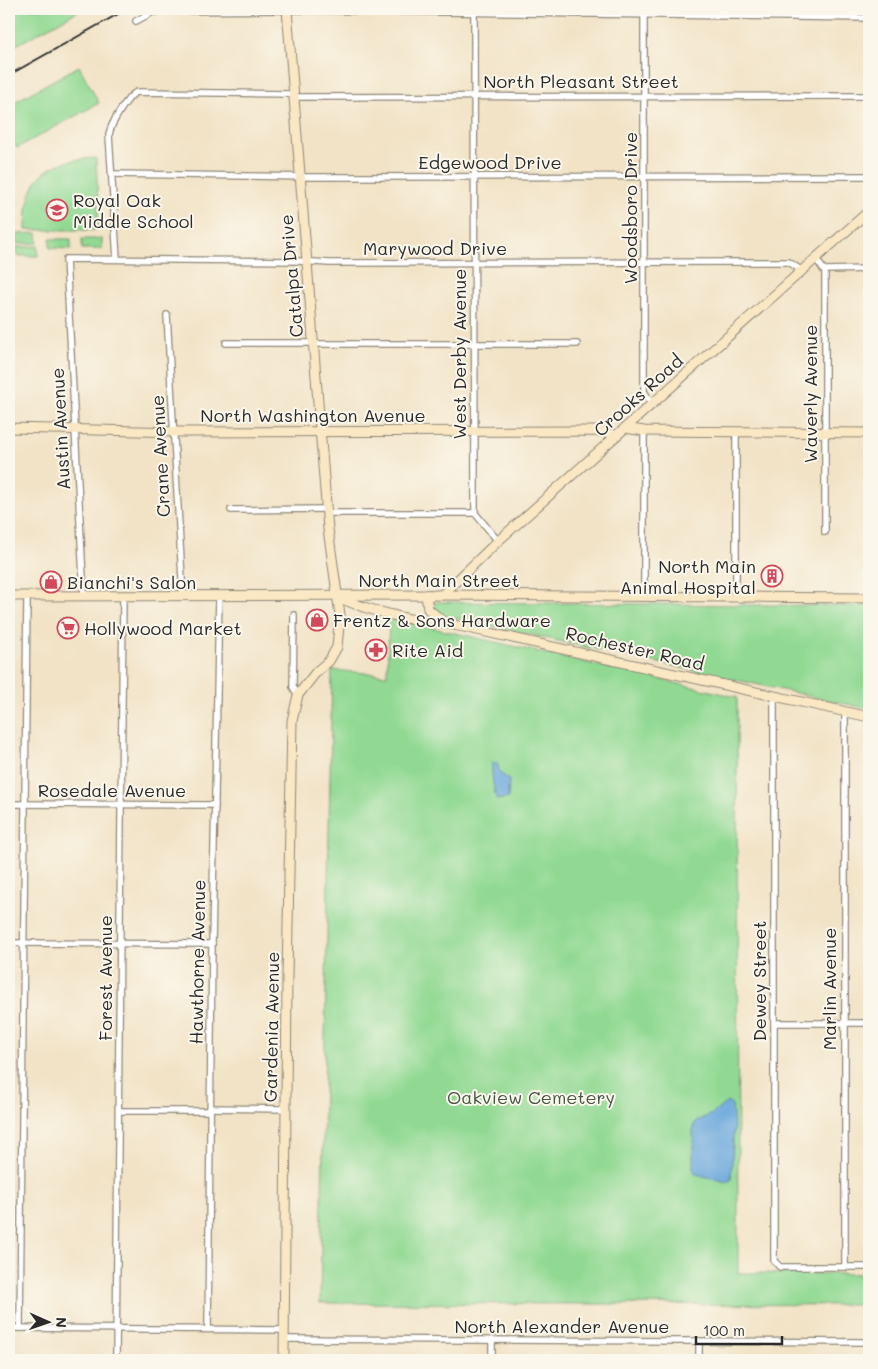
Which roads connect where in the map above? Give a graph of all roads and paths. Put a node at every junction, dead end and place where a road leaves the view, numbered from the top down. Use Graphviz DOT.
graph roads {
  1 [pos="287,10"];
  2 [pos="474,10"];
  3 [pos="644,12"];
  4 [pos="869,18"];
  5 [pos="136,22"];
  6 [pos="293,96"];
  7 [pos="644,96"];
  8 [pos="869,96"];
  9 [pos="474,97"];
  10 [pos="112,174"];
  11 [pos="645,176"];
  12 [pos="869,176"];
  13 [pos="300,177"];
  14 [pos="474,177"];
  15 [pos="869,211"];
  16 [pos="66,259"];
  17 [pos="117,259"];
  18 [pos="816,259"];
  19 [pos="306,262"];
  20 [pos="474,262"];
  21 [pos="645,262"];
  22 [pos="869,269"];
  23 [pos="824,270"];
  24 [pos="802,271"];
  25 [pos="167,315"];
  26 [pos="226,343"];
  27 [pos="313,344"];
  28 [pos="474,344"];
  29 [pos="577,344"];
  30 [pos="652,405"];
  31 [pos="9,428"];
  32 [pos="626,428"];
  33 [pos="74,429"];
  34 [pos="475,431"];
  35 [pos="644,431"];
  36 [pos="174,432"];
  37 [pos="320,432"];
  38 [pos="736,432"];
  39 [pos="825,433"];
  40 [pos="869,433"];
  41 [pos="617,435"];
  42 [pos="231,510"];
  43 [pos="326,511"];
  44 [pos="475,513"];
  45 [pos="825,532"];
  46 [pos="498,542"];
  47 [pos="442,594"];
  48 [pos="219,595"];
  49 [pos="426,595"];
  50 [pos="9,596"];
  51 [pos="27,596"];
  52 [pos="84,596"];
  53 [pos="123,596"];
  54 [pos="182,596"];
  55 [pos="338,596"];
  56 [pos="644,596"];
  57 [pos="736,597"];
  58 [pos="869,598"];
  59 [pos="294,615"];
  60 [pos="445,623"];
  61 [pos="298,695"];
  62 [pos="774,696"];
  63 [pos="844,711"];
  64 [pos="869,717"];
  65 [pos="9,804"];
  66 [pos="26,804"];
  67 [pos="121,805"];
  68 [pos="215,805"];
  69 [pos="9,943"];
  70 [pos="24,944"];
  71 [pos="120,944"];
  72 [pos="212,944"];
  73 [pos="774,1023"];
  74 [pos="844,1023"];
  75 [pos="869,1023"];
  76 [pos="286,1109"];
  77 [pos="210,1110"];
  78 [pos="119,1111"];
  79 [pos="845,1267"];
  80 [pos="869,1267"];
  81 [pos="9,1328"];
  82 [pos="20,1328"];
  83 [pos="117,1329"];
  84 [pos="208,1329"];
  85 [pos="284,1335"];
  86 [pos="492,1340"];
  87 [pos="699,1342"];
  88 [pos="869,1342"];
  89 [pos="116,1360"];
  90 [pos="284,1360"];
  91 [pos="492,1360"];
  92 [pos="699,1360"];
  1 -- 2 [label="street"];
  1 -- 5 [label="street"];
  1 -- 6 [label="street, Catalpa Drive"];
  2 -- 3 [label="street"];
  2 -- 9 [label="street, West Derby Avenue"];
  3 -- 4 [label="street"];
  3 -- 7 [label="street, Woodsboro Drive"];
  6 -- 9 [label="street, North Pleasant Street"];
  6 -- 10 [label="street, North Pleasant Street"];
  6 -- 13 [label="street, Catalpa Drive"];
  7 -- 8 [label="street, North Pleasant Street"];
  7 -- 9 [label="street, North Pleasant Street"];
  7 -- 11 [label="street, Woodsboro Drive"];
  9 -- 14 [label="street, West Derby Avenue"];
  10 -- 13 [label="street, Edgewood Drive"];
  10 -- 17 [label="street"];
  11 -- 12 [label="street, Edgewood Drive"];
  11 -- 14 [label="street, Edgewood Drive"];
  11 -- 21 [label="street, Woodsboro Drive"];
  13 -- 14 [label="street, Edgewood Drive"];
  13 -- 19 [label="street, Catalpa Drive"];
  14 -- 20 [label="street, West Derby Avenue"];
  15 -- 18 [label="street, Crooks Road"];
  16 -- 17 [label="street, Marywood Drive"];
  16 -- 33 [label="street, Austin Avenue"];
  17 -- 19 [label="street, Marywood Drive"];
  18 -- 23 [label="street"];
  18 -- 24 [label="street, Crooks Road"];
  19 -- 20 [label="street, Marywood Drive"];
  19 -- 27 [label="street, Catalpa Drive"];
  20 -- 21 [label="street, Marywood Drive"];
  20 -- 28 [label="street, West Derby Avenue"];
  21 -- 24 [label="street, Marywood Drive"];
  21 -- 30 [label="street, Woodsboro Drive"];
  22 -- 23 [label="street"];
  23 -- 39 [label="street, Waverly Avenue"];
  24 -- 30 [label="street, Crooks Road"];
  25 -- 36 [label="street, Crane Avenue"];
  26 -- 27 [label="street"];
  27 -- 28 [label="street"];
  27 -- 37 [label="street, Catalpa Drive"];
  28 -- 29 [label="street"];
  28 -- 34 [label="street, West Derby Avenue"];
  30 -- 32 [label="street, Crooks Road"];
  31 -- 33 [label="street, North Washington Avenue"];
  32 -- 35 [label="street"];
  32 -- 41 [label="street, Crooks Road"];
  33 -- 36 [label="street, North Washington Avenue"];
  33 -- 52 [label="street, Austin Avenue"];
  34 -- 37 [label="street, North Washington Avenue"];
  34 -- 41 [label="street, North Washington Avenue"];
  34 -- 44 [label="street, West Derby Avenue"];
  35 -- 38 [label="street"];
  35 -- 56 [label="street"];
  36 -- 37 [label="street, North Washington Avenue"];
  36 -- 54 [label="street, Crane Avenue"];
  37 -- 43 [label="street, Catalpa Drive"];
  38 -- 39 [label="street"];
  38 -- 57 [label="street"];
  39 -- 40 [label="street"];
  39 -- 45 [label="street, Waverly Avenue"];
  41 -- 46 [label="street, Crooks Road"];
  42 -- 43 [label="street"];
  43 -- 44 [label="street"];
  43 -- 55 [label="street, Catalpa Drive"];
  44 -- 46 [label="street"];
  46 -- 47 [label="street, Crooks Road"];
  47 -- 49 [label="street"];
  47 -- 56 [label="street, North Main Street"];
  48 -- 54 [label="street, North Main Street"];
  48 -- 55 [label="street, North Main Street"];
  48 -- 68 [label="street, Hawthorne Avenue"];
  49 -- 55 [label="street, North Main Street"];
  49 -- 60 [label="street, Rochester Road"];
  50 -- 51 [label="street, North Main Street"];
  51 -- 52 [label="street, North Main Street"];
  51 -- 66 [label="street"];
  52 -- 53 [label="street, North Main Street"];
  53 -- 54 [label="street, North Main Street"];
  53 -- 67 [label="street, Forest Avenue"];
  55 -- 60 [label="street"];
  55 -- 61 [label="street, Gardenia Avenue"];
  56 -- 57 [label="street, North Main Street"];
  57 -- 58 [label="street, North Main Street"];
  59 -- 61 [label="street, Gardenia Avenue"];
  60 -- 62 [label="street, Rochester Road"];
  61 -- 76 [label="street, Gardenia Avenue"];
  62 -- 63 [label="street, Rochester Road"];
  62 -- 73 [label="street, Dewey Street"];
  63 -- 64 [label="street, Rochester Road"];
  63 -- 74 [label="street, Marlin Avenue"];
  65 -- 66 [label="street, Rosedale Avenue"];
  66 -- 67 [label="street, Rosedale Avenue"];
  66 -- 70 [label="street"];
  67 -- 68 [label="street, Rosedale Avenue"];
  67 -- 71 [label="street, Forest Avenue"];
  68 -- 72 [label="street, Hawthorne Avenue"];
  69 -- 70 [label="street"];
  70 -- 71 [label="street"];
  70 -- 82 [label="street"];
  71 -- 72 [label="street"];
  71 -- 78 [label="street, Forest Avenue"];
  72 -- 77 [label="street, Hawthorne Avenue"];
  73 -- 74 [label="street"];
  73 -- 79 [label="street, Dewey Street"];
  74 -- 75 [label="street"];
  74 -- 79 [label="street, Marlin Avenue"];
  76 -- 77 [label="street"];
  76 -- 85 [label="street, Gardenia Avenue"];
  77 -- 78 [label="street"];
  77 -- 84 [label="street, Hawthorne Avenue"];
  78 -- 83 [label="street, Forest Avenue"];
  79 -- 80 [label="street"];
  81 -- 82 [label="street, North Alexander Avenue"];
  82 -- 83 [label="street, North Alexander Avenue"];
  83 -- 84 [label="street, North Alexander Avenue"];
  83 -- 89 [label="street, Forest Avenue"];
  84 -- 85 [label="street, North Alexander Avenue"];
  85 -- 86 [label="street, North Alexander Avenue"];
  85 -- 90 [label="street, Gardenia Avenue"];
  86 -- 87 [label="street, North Alexander Avenue"];
  86 -- 91 [label="street"];
  87 -- 88 [label="street, North Alexander Avenue"];
  87 -- 92 [label="street"];
}
